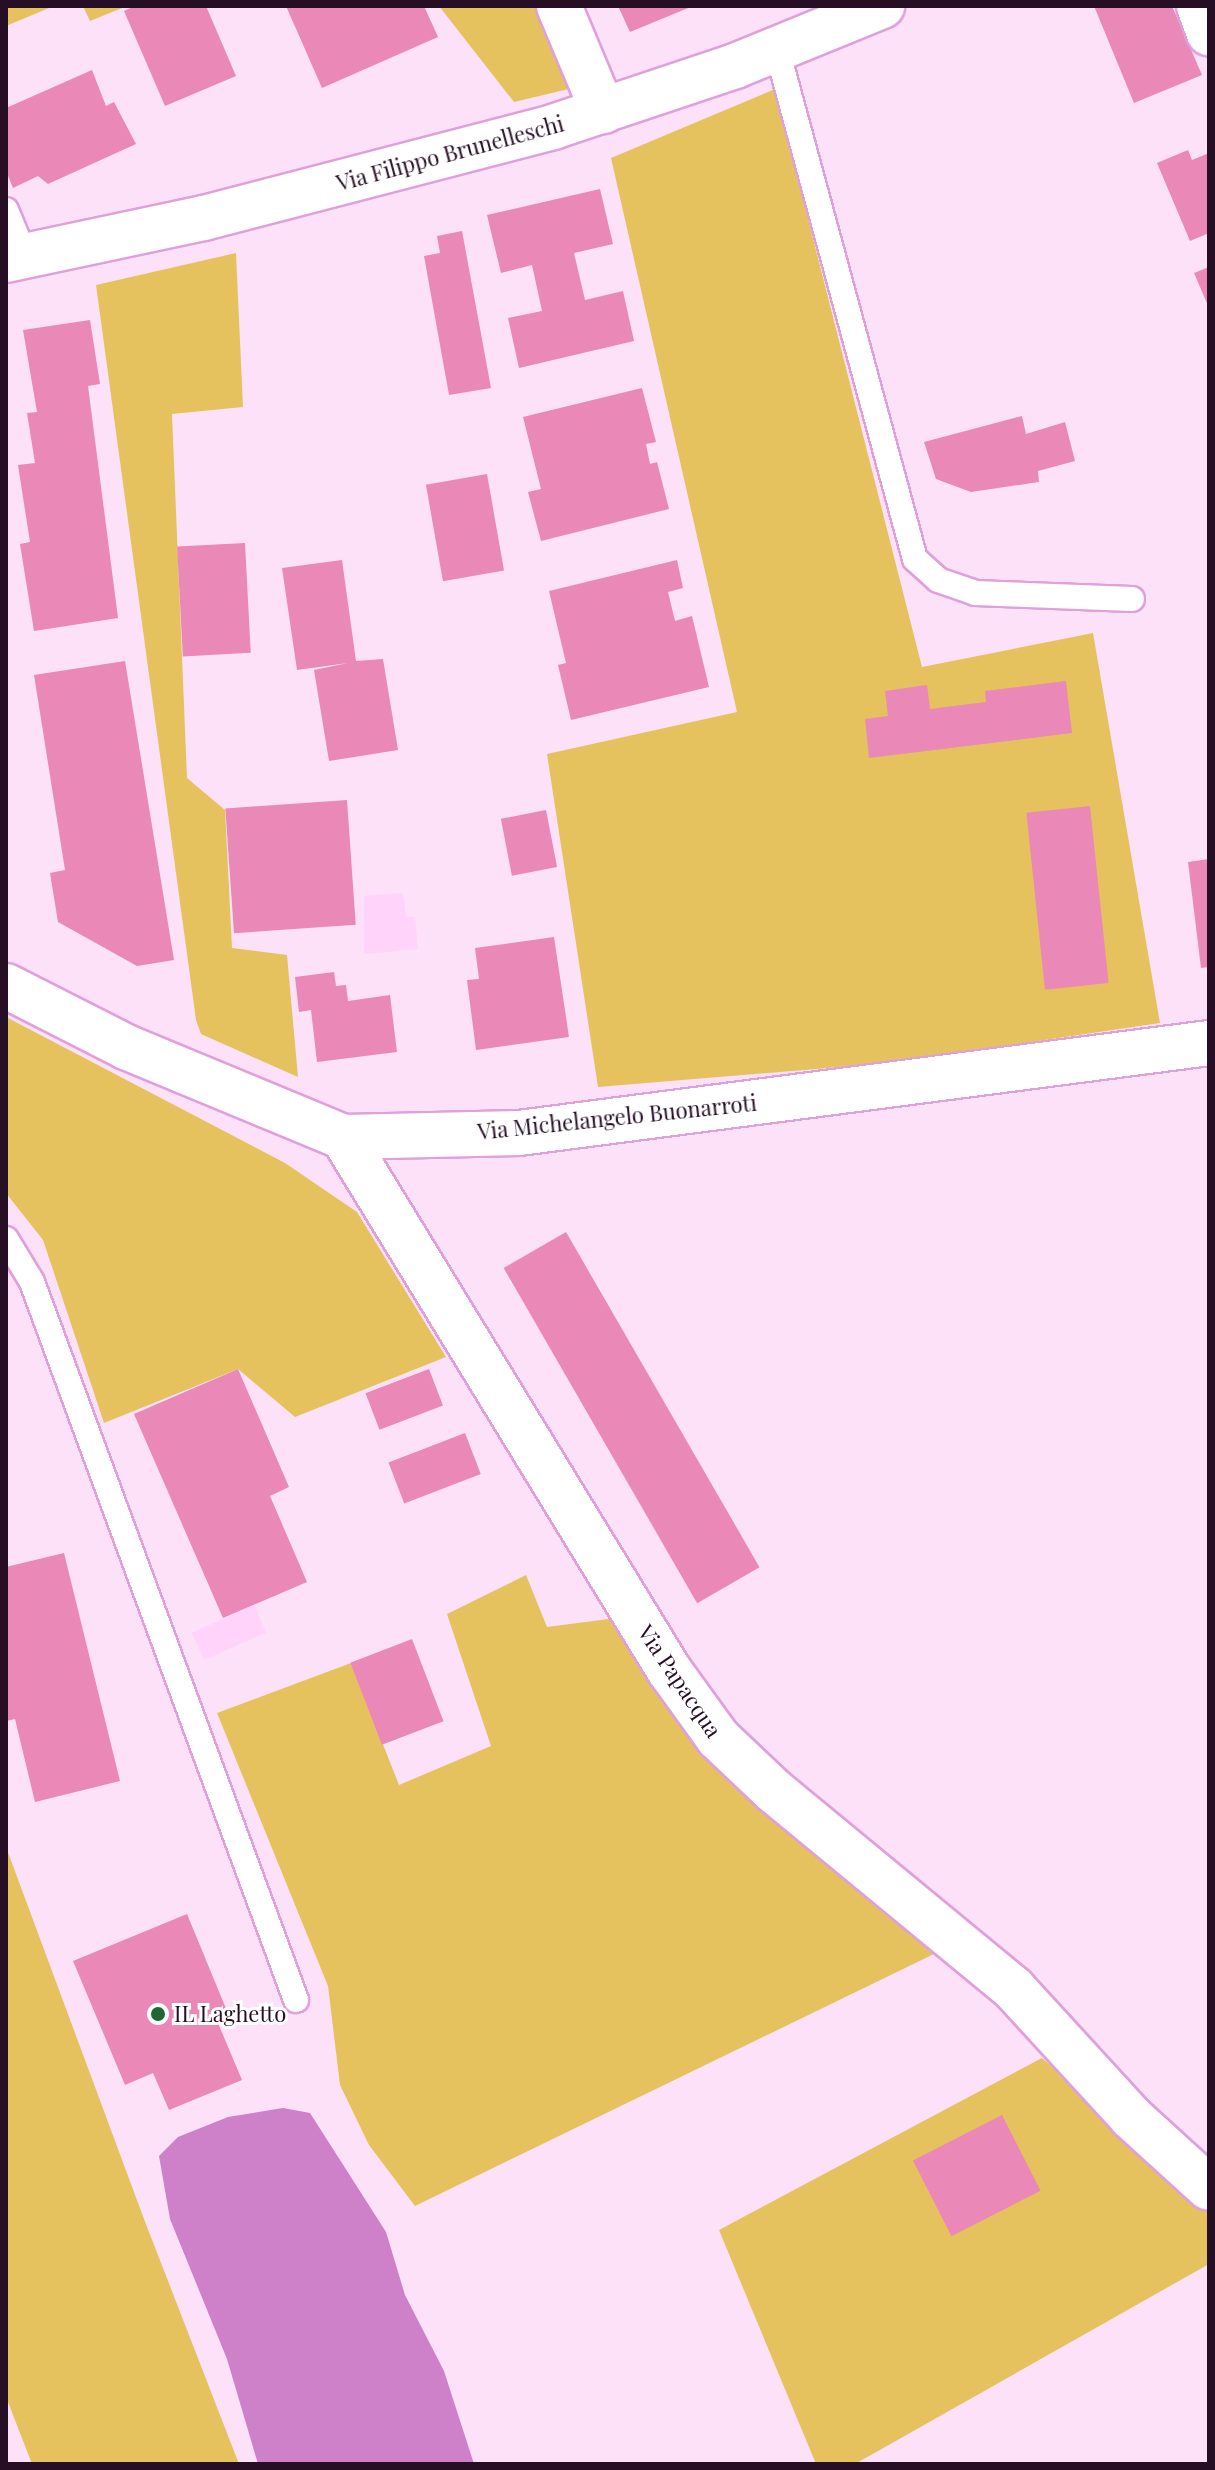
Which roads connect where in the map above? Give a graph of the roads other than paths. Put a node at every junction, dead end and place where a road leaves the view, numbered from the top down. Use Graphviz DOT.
graph roads {
  1 [pos="559,6"];
  2 [pos="882,6"];
  3 [pos="1199,6"];
  4 [pos="1209,33"];
  5 [pos="777,50"];
  6 [pos="603,111"];
  7 [pos="6,210"];
  8 [pos="15,258"];
  9 [pos="1132,599"];
  10 [pos="6,986"];
  11 [pos="1209,1043"];
  12 [pos="343,1137"];
  13 [pos="6,1239"];
  14 [pos="296,2000"];
  15 [pos="1209,2188"];
  1 -- 6 [label="street"];
  2 -- 5 [label="street, Via Filippo Brunelleschi"];
  3 -- 4 [label="street"];
  5 -- 6 [label="street, Via Filippo Brunelleschi"];
  5 -- 9 [label="lane"];
  6 -- 8 [label="street, Via Filippo Brunelleschi"];
  7 -- 8 [label="lane"];
  10 -- 12 [label="street, Via Michelangelo Buonarroti"];
  11 -- 12 [label="street, Via Michelangelo Buonarroti"];
  12 -- 15 [label="street, Via Papacqua"];
  13 -- 14 [label="lane"];
}
